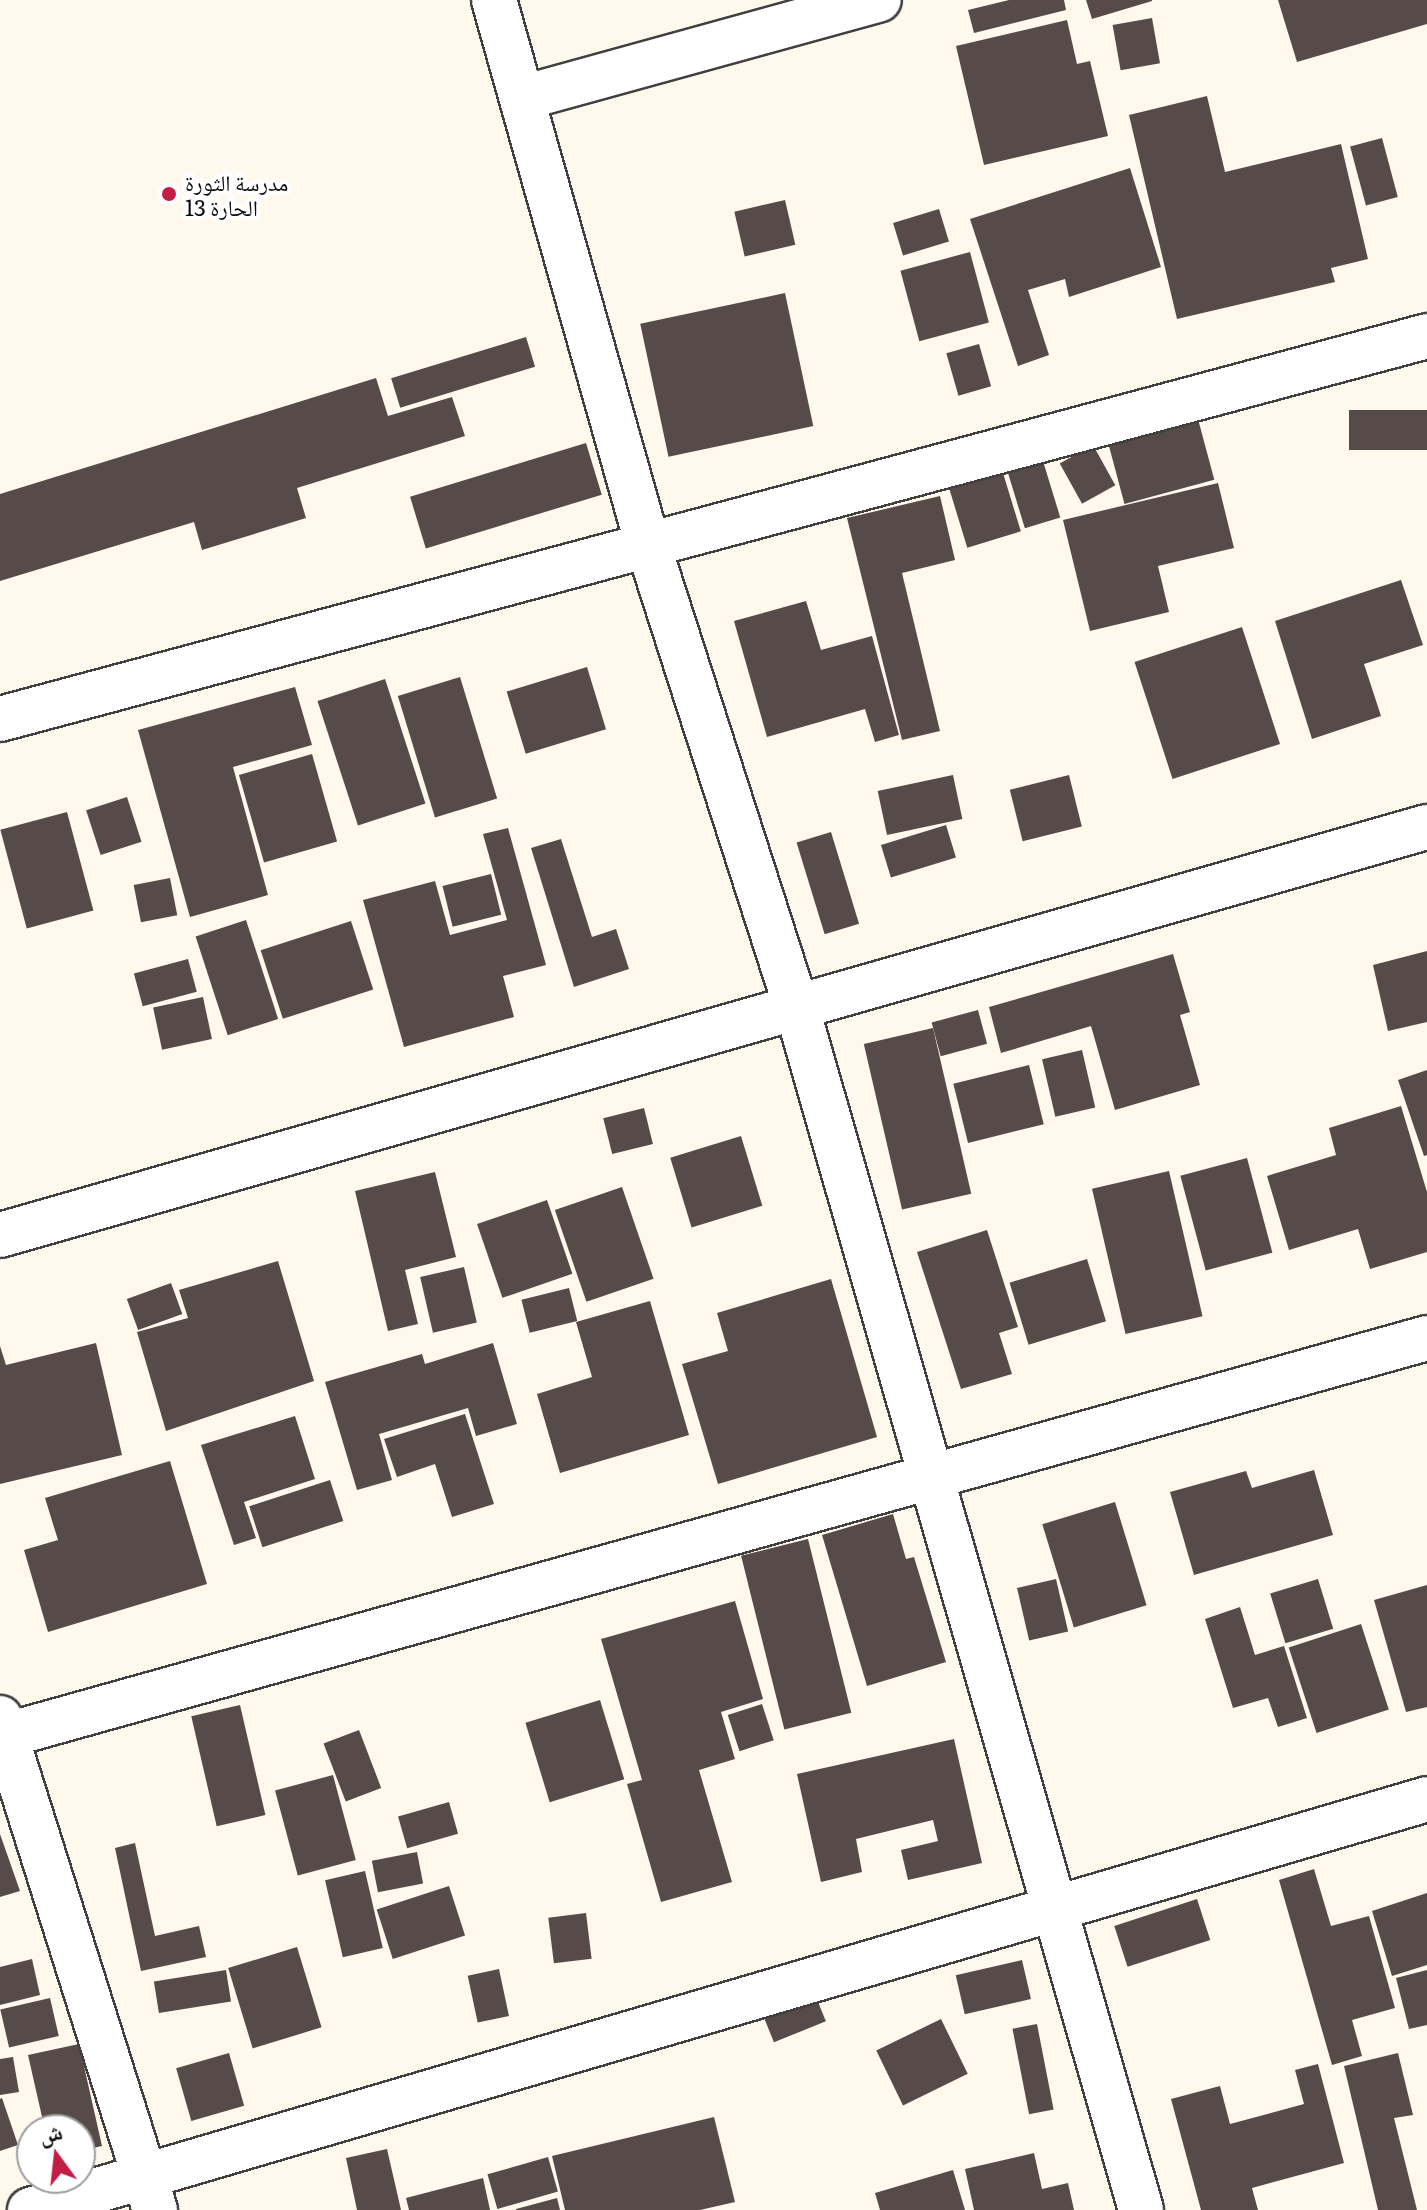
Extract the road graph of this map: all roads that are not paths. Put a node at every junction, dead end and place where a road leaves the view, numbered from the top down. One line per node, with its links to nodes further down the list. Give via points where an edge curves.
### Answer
1 (494, 0): 3 (street)
2 (879, 0): 3 (street)
3 (522, 98): 5 (street)
4 (1427, 336): 5 (street)
5 (647, 542): 6 (street); 8 (street)
6 (0, 719)
7 (1427, 827): 8 (street)
8 (796, 1005): 9 (street); 11 (street)
9 (0, 1235)
10 (1427, 1338): 11 (street)
11 (930, 1480): 12 (street); 14 (street)
12 (2, 1730): 15 (street)
13 (1427, 1799): 14 (street)
14 (1051, 1908): 15 (street); 17 (street)
15 (150, 2194): 16 (street)
16 (30, 2210)
17 (1141, 2210)

